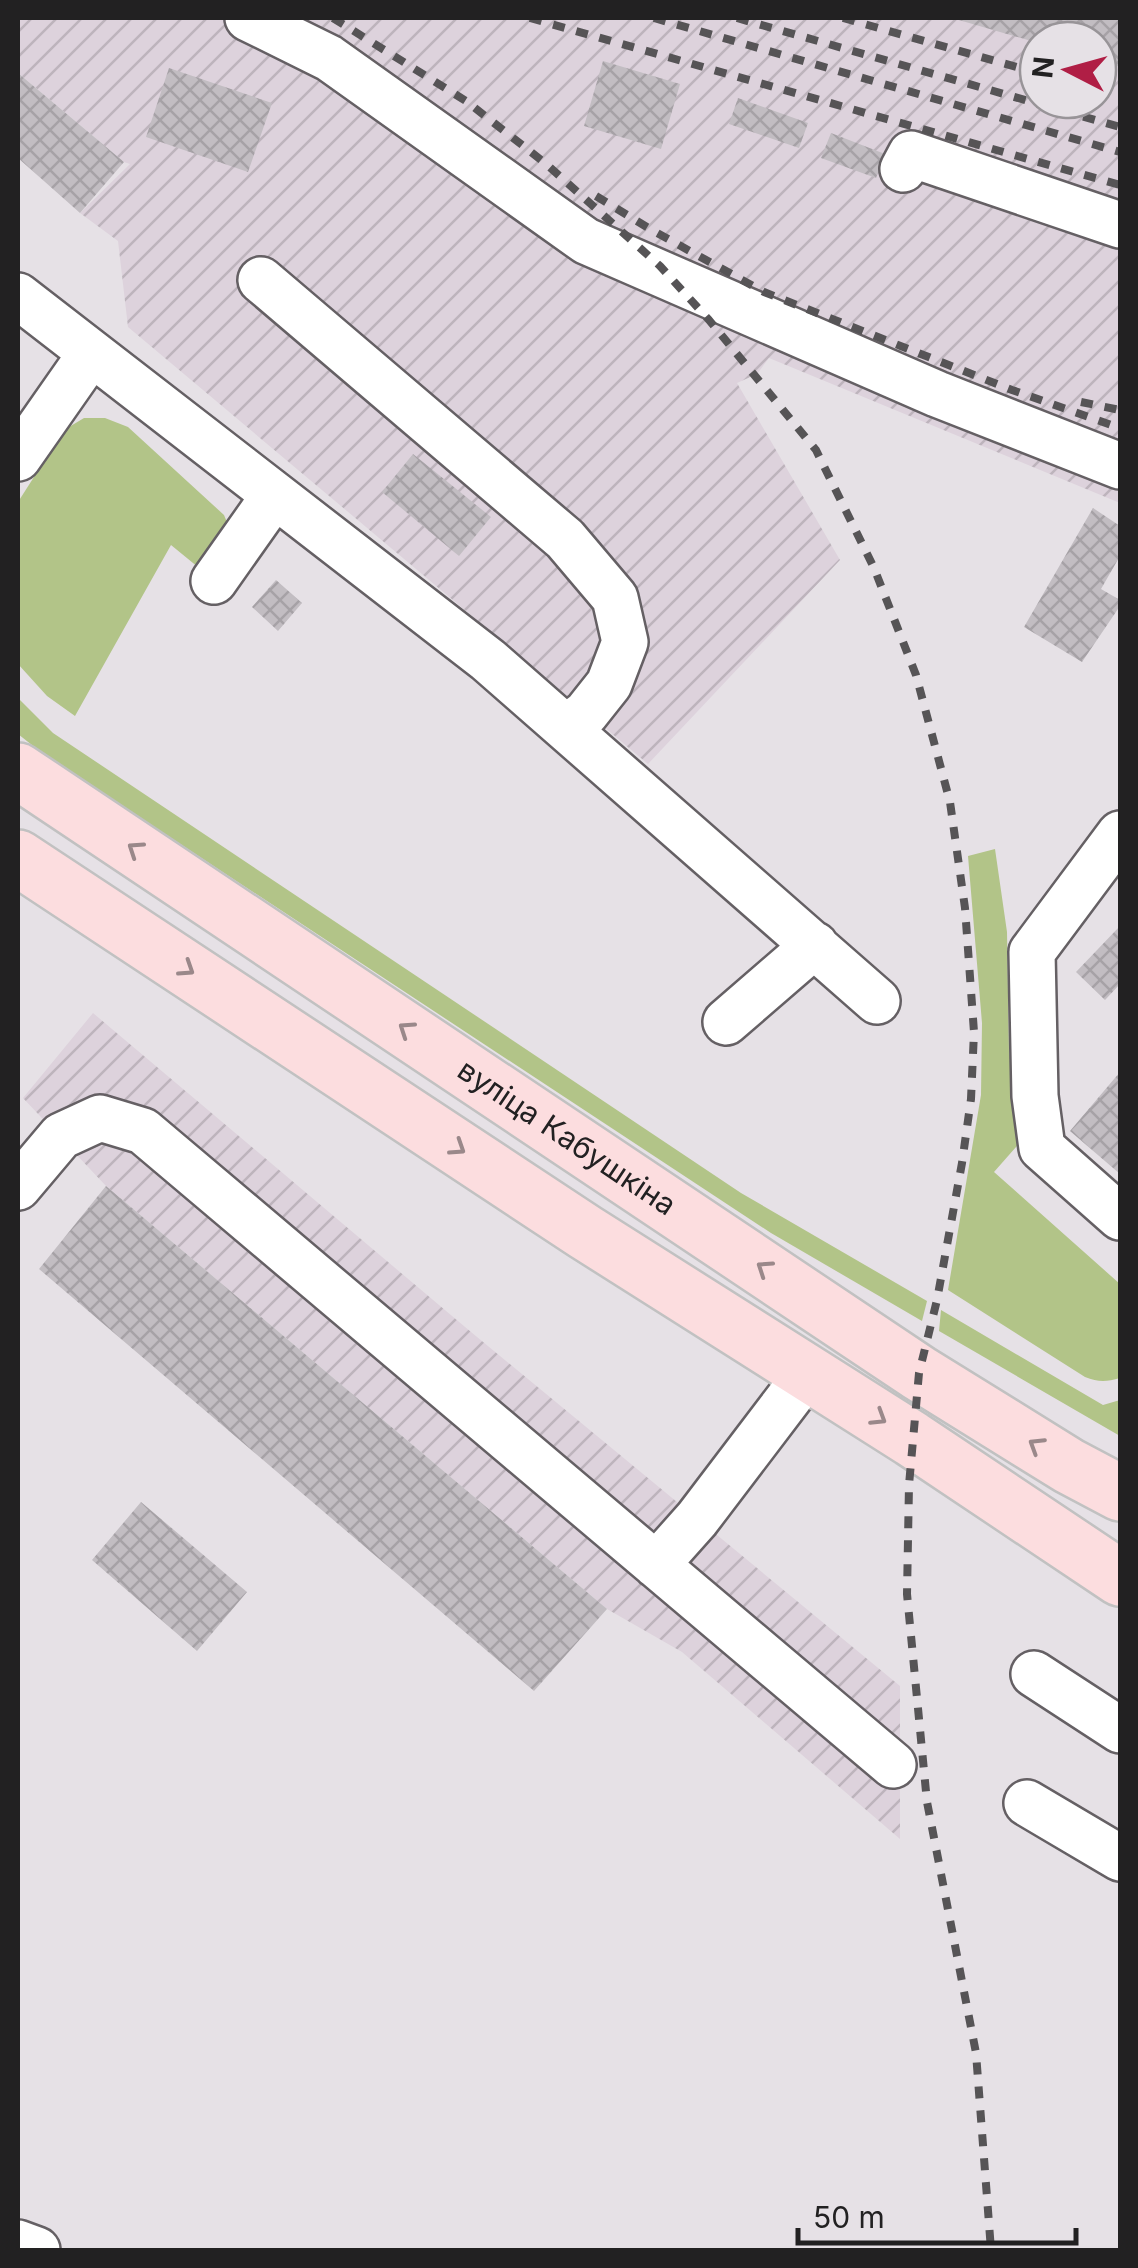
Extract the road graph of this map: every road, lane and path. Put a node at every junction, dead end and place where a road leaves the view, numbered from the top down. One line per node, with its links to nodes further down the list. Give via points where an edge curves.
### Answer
1 (248, 18): 8 (lane, via 329,58 586,241)
2 (903, 170): 3 (lane, via 911,154)
3 (1120, 225)
4 (261, 280): 11 (lane, via 566,538 615,598 625,642 620,656 609,684)
5 (18, 296): 6 (lane)
6 (90, 355): 7 (lane); 9 (lane)
7 (18, 458)
8 (1120, 466)
9 (274, 496): 10 (lane); 11 (lane)
10 (214, 581)
11 (566, 728): 15 (lane)
12 (18, 771): 21 (main road, вуліца Кабушкіна, one-way to 12, via 919,1372)
13 (1120, 834): 19 (lane, via 1032,952 1042,1148)
14 (18, 858): 20 (main road, one-way to 20)
15 (815, 944): 16 (lane); 17 (lane)
16 (878, 1001)
17 (726, 1022)
18 (18, 1188): 22 (lane, via 61,1136 100,1118 142,1131)
19 (1120, 1217)
20 (808, 1373): 22 (lane); 23 (main road, one-way to 23)
21 (1120, 1493)
22 (656, 1565): 26 (lane)
23 (1120, 1578)
24 (1034, 1674): 25 (lane)
25 (1120, 1730)
26 (893, 1765)
27 (1027, 1802): 28 (lane)
28 (1120, 1858)
29 (18, 2242): 30 (lane)
30 (37, 2250)

